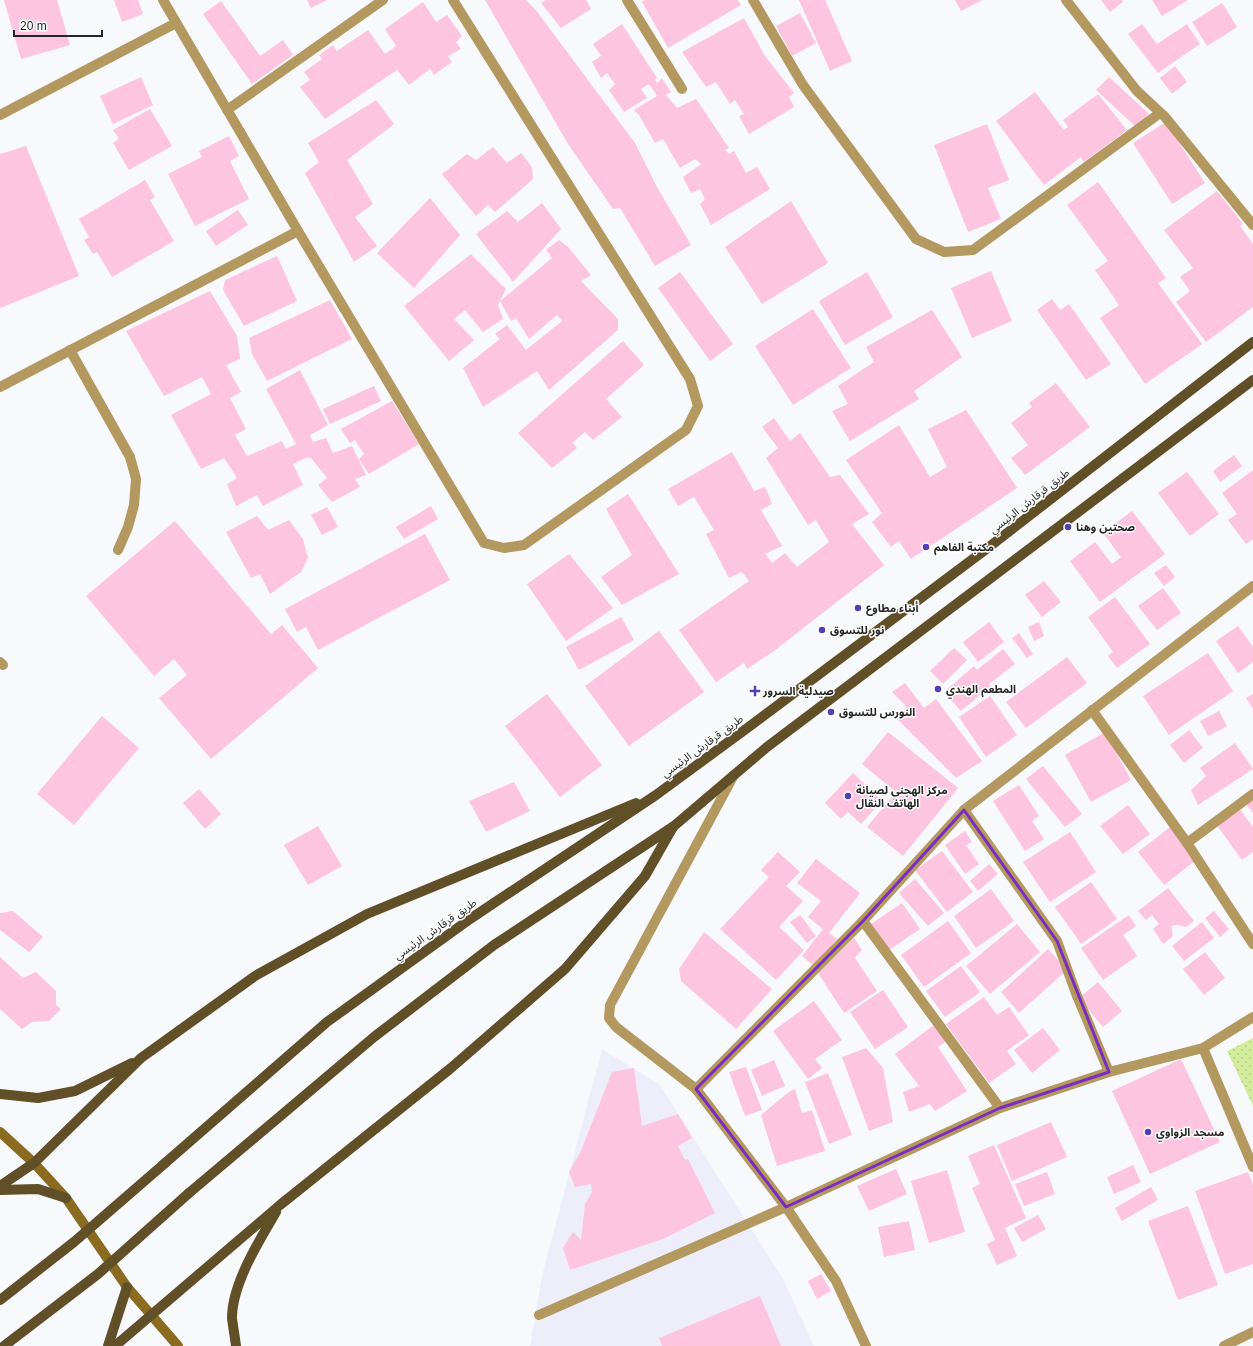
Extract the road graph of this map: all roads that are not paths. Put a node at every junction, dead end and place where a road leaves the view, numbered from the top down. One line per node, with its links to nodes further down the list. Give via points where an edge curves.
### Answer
1 (163, 0): 7 (street)
2 (383, 0): 9 (street)
3 (453, 0): 13 (street, via 690,379 698,406 686,430 524,545 504,548 484,543)
4 (627, 0): 8 (street)
5 (753, 0): 10 (street, via 803,85 916,239 944,252 972,250)
6 (1066, 0): 10 (street, via 1137,91)
7 (176, 23): 9 (street); 11 (street)
8 (682, 89)
9 (226, 110): 13 (street)
10 (1160, 112): 12 (street)
11 (0, 115)
12 (1253, 225)
13 (298, 231): 15 (street)
14 (1253, 342): 23 (main road, طريق قرقارش الرئيسي, via 989,547)
15 (70, 350): 17 (street); 18 (street, via 130,457 136,479 134,505)
16 (1253, 380): 21 (main road, via 780,737)
17 (0, 387)
18 (118, 550)
19 (1253, 586): 20 (street)
20 (1092, 710): 24 (street); 26 (street)
21 (734, 775): 25 (main road); 33 (street, via 610,1004 609,1018 616,1027)
22 (1253, 794): 26 (street)
23 (656, 795): 31 (main road, via 367,914 255,976); 45 (main road, طريق قرقارش الرئيسي, bridge, via 470,918 327,1022 74,1242)
24 (964, 810): 27 (street); 32 (street, via 1057,941)
25 (674, 826): 42 (main road, via 645,876 565,969 451,1068); 49 (main road, bridge, via 494,945 374,1037 98,1274)
26 (1187, 843): 28 (street)
27 (863, 921): 33 (street); 35 (street)
28 (1253, 944)
29 (1253, 1017): 30 (street)
30 (1203, 1048): 32 (street); 38 (street)
31 (141, 1058): 34 (main road, via 76,1091 38,1098); 37 (main road)
32 (1108, 1072): 35 (street)
33 (696, 1089): 43 (street)
34 (0, 1094)
35 (1000, 1108): 43 (street)
36 (0, 1132): 37 (main road)
37 (34, 1163): 39 (main road); 41 (main road)
38 (1253, 1167)
39 (0, 1186)
40 (0, 1190): 41 (main road, via 38,1189)
41 (66, 1198): 44 (main road)
42 (280, 1205): 47 (main road); 53 (main road, via 250,1256 237,1291 232,1317)
43 (786, 1207): 46 (street); 54 (street, via 836,1281)
44 (127, 1287): 47 (main road); 50 (main road)
45 (0, 1300)
46 (538, 1315)
47 (152, 1316): 51 (main road); 52 (main road)
48 (1253, 1332): 55 (street)
49 (4, 1346)
50 (108, 1346)
51 (115, 1346)
52 (178, 1346)
53 (236, 1346)
54 (866, 1346)
55 (1224, 1346)

